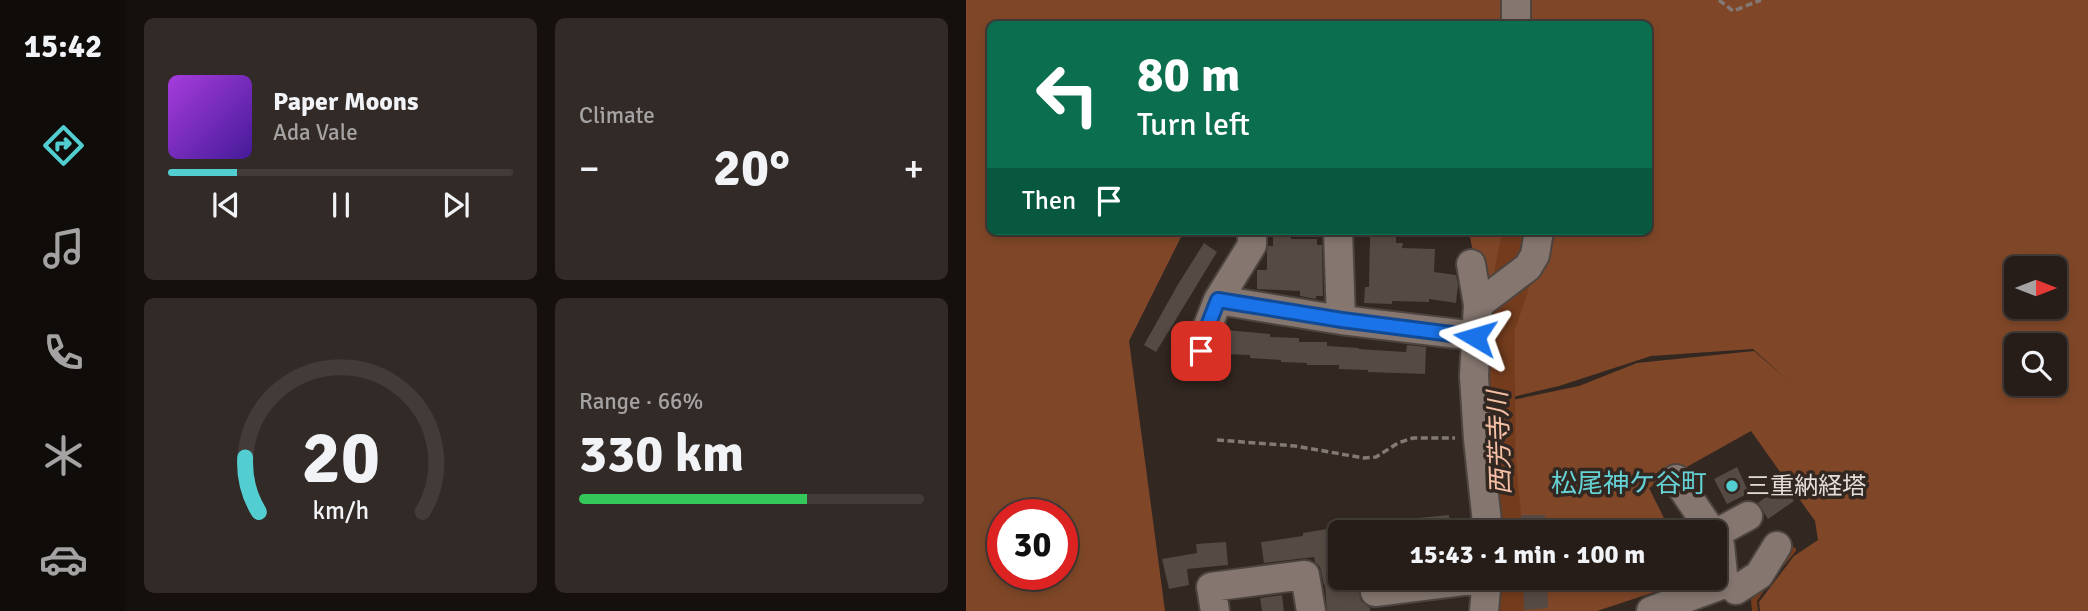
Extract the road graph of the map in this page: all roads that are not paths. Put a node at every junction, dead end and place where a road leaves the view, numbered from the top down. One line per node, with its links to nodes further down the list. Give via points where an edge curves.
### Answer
1 (1516, 0): 2 (street)
2 (1516, 21)
3 (1252, 235): 7 (street, via 1252,245)
4 (1338, 235): 9 (street)
5 (1538, 235): 8 (street, via 1528,267)
6 (1471, 264): 8 (street)
7 (1218, 300): 9 (street); 11 (street)
8 (1478, 305): 10 (street)
9 (1342, 320): 10 (street)
10 (1475, 337): 14 (street, via 1478,439)
11 (1201, 351)
12 (1676, 479): 15 (street)
13 (1748, 516): 16 (street)
14 (1487, 520)
15 (1704, 520)
16 (1727, 527)
17 (1777, 546): 22 (street, via 1759,575)
18 (1727, 572): 22 (street)
19 (1391, 590): 21 (street)
20 (1486, 590): 25 (street)
21 (1375, 592)
22 (1733, 595): 26 (street)
23 (1215, 611): 24 (street, via 1211,586 1305,575)
24 (1311, 611)
25 (1484, 611)
26 (1651, 611)

